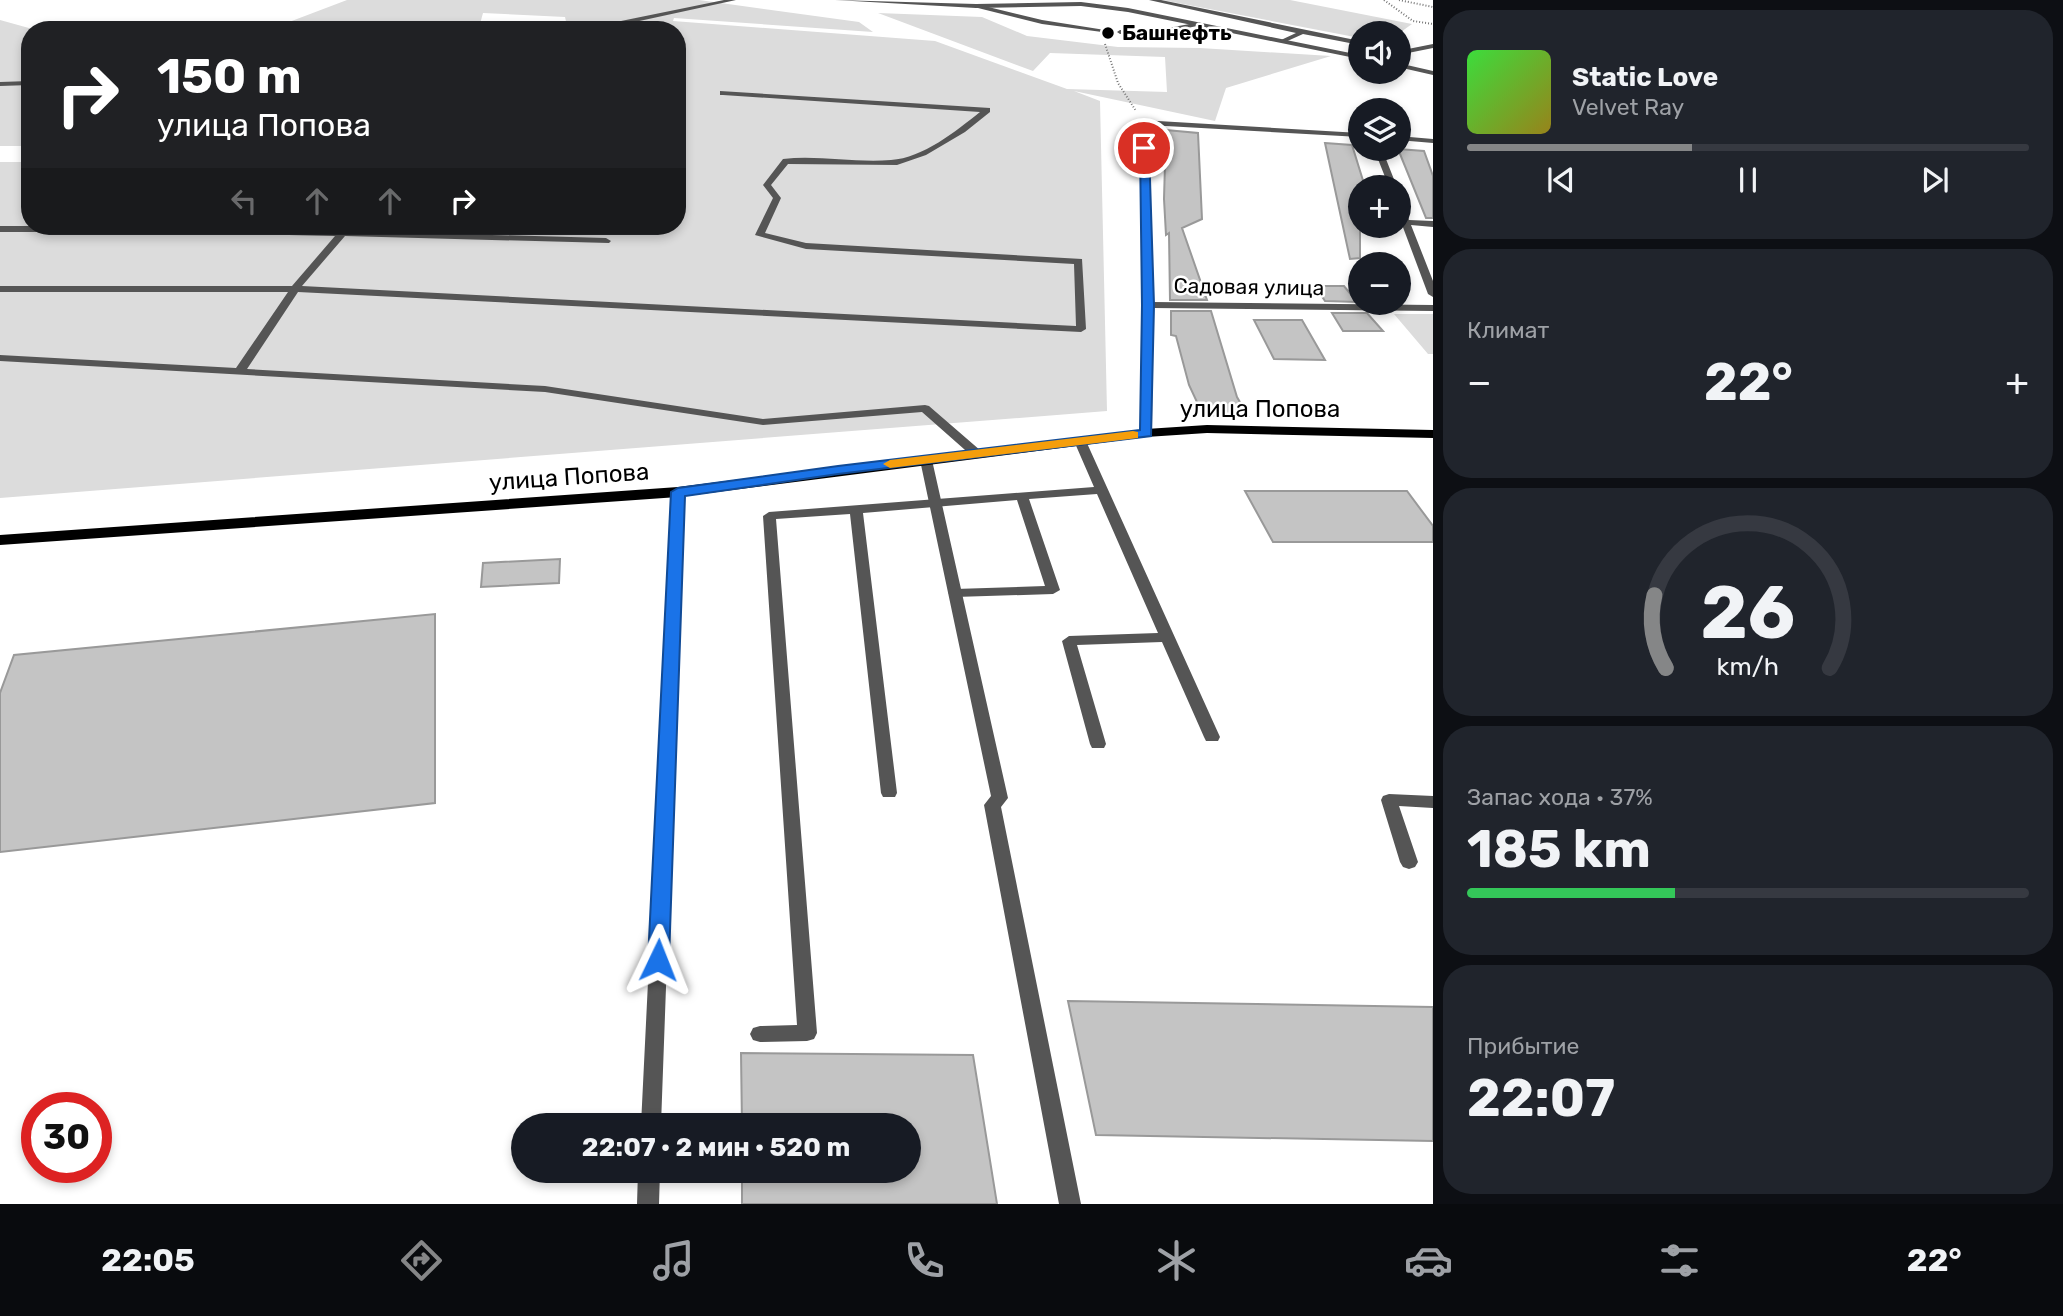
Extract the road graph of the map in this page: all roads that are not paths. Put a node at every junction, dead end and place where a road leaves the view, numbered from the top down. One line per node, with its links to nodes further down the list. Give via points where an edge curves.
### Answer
1 (733, 0): 5 (street)
2 (838, 0): 4 (street)
3 (1152, 0): 9 (street)
4 (975, 6): 6 (street, via 1081,4); 7 (street)
5 (631, 21)
6 (1200, 24): 8 (street); 10 (street)
7 (1102, 30)
8 (1120, 32)
9 (1302, 32): 10 (street); 11 (street)
10 (1283, 41): 16 (street)
11 (1348, 41)
12 (1433, 46): 13 (street)
13 (1411, 50)
14 (1411, 52): 15 (street)
15 (1433, 53)
16 (1348, 55)
17 (1411, 68): 18 (street)
18 (1433, 73)
19 (21, 83): 20 (street)
20 (0, 84)
21 (723, 93): 34 (street, via 987,110 933,147 894,163 786,161 766,185 777,198 760,235 806,246 1079,261 1081,329)
22 (1348, 134): 36 (street, via 1144,122)
23 (1411, 139): 24 (street)
24 (1433, 141)
25 (1411, 222): 26 (street)
26 (1433, 224)
27 (0, 229): 28 (street)
28 (21, 229)
29 (340, 235): 34 (street)
30 (408, 235): 32 (street)
31 (1411, 235): 35 (street)
32 (606, 241)
33 (0, 289): 34 (street)
34 (295, 289): 39 (street)
35 (1433, 294)
36 (1148, 305): 37 (street, Садовая улица); 40 (street)
37 (1433, 308)
38 (0, 358): 39 (street)
39 (239, 372): 43 (street, via 545,389 763,422 925,408)
40 (1146, 433): 41 (main road, улица Попова, via 1207,429); 42 (main road, улица Попова)
41 (1433, 434)
42 (1080, 441): 43 (main road, улица Попова); 45 (street)
43 (977, 454): 44 (main road, улица Попова)
44 (926, 460): 46 (main road, улица Попова); 48 (street)
45 (1102, 490): 47 (street); 52 (street)
46 (678, 492): 50 (main road, улица Попова); 59 (street)
47 (1023, 496): 48 (street); 51 (street, via 1053,590)
48 (935, 503): 49 (street); 51 (street)
49 (856, 509): 55 (street); 58 (street, via 769,516 807,1033)
50 (0, 540)
51 (955, 593): 62 (street, via 1000,798 992,805)
52 (1168, 637): 53 (street); 54 (street, via 1069,641)
53 (1212, 737)
54 (1098, 744)
55 (889, 793)
56 (1433, 802): 57 (street, via 1389,800)
57 (1409, 862)
58 (760, 1034)
59 (652, 1113)
60 (649, 1183): 61 (street)
61 (648, 1204)
62 (1070, 1204)

